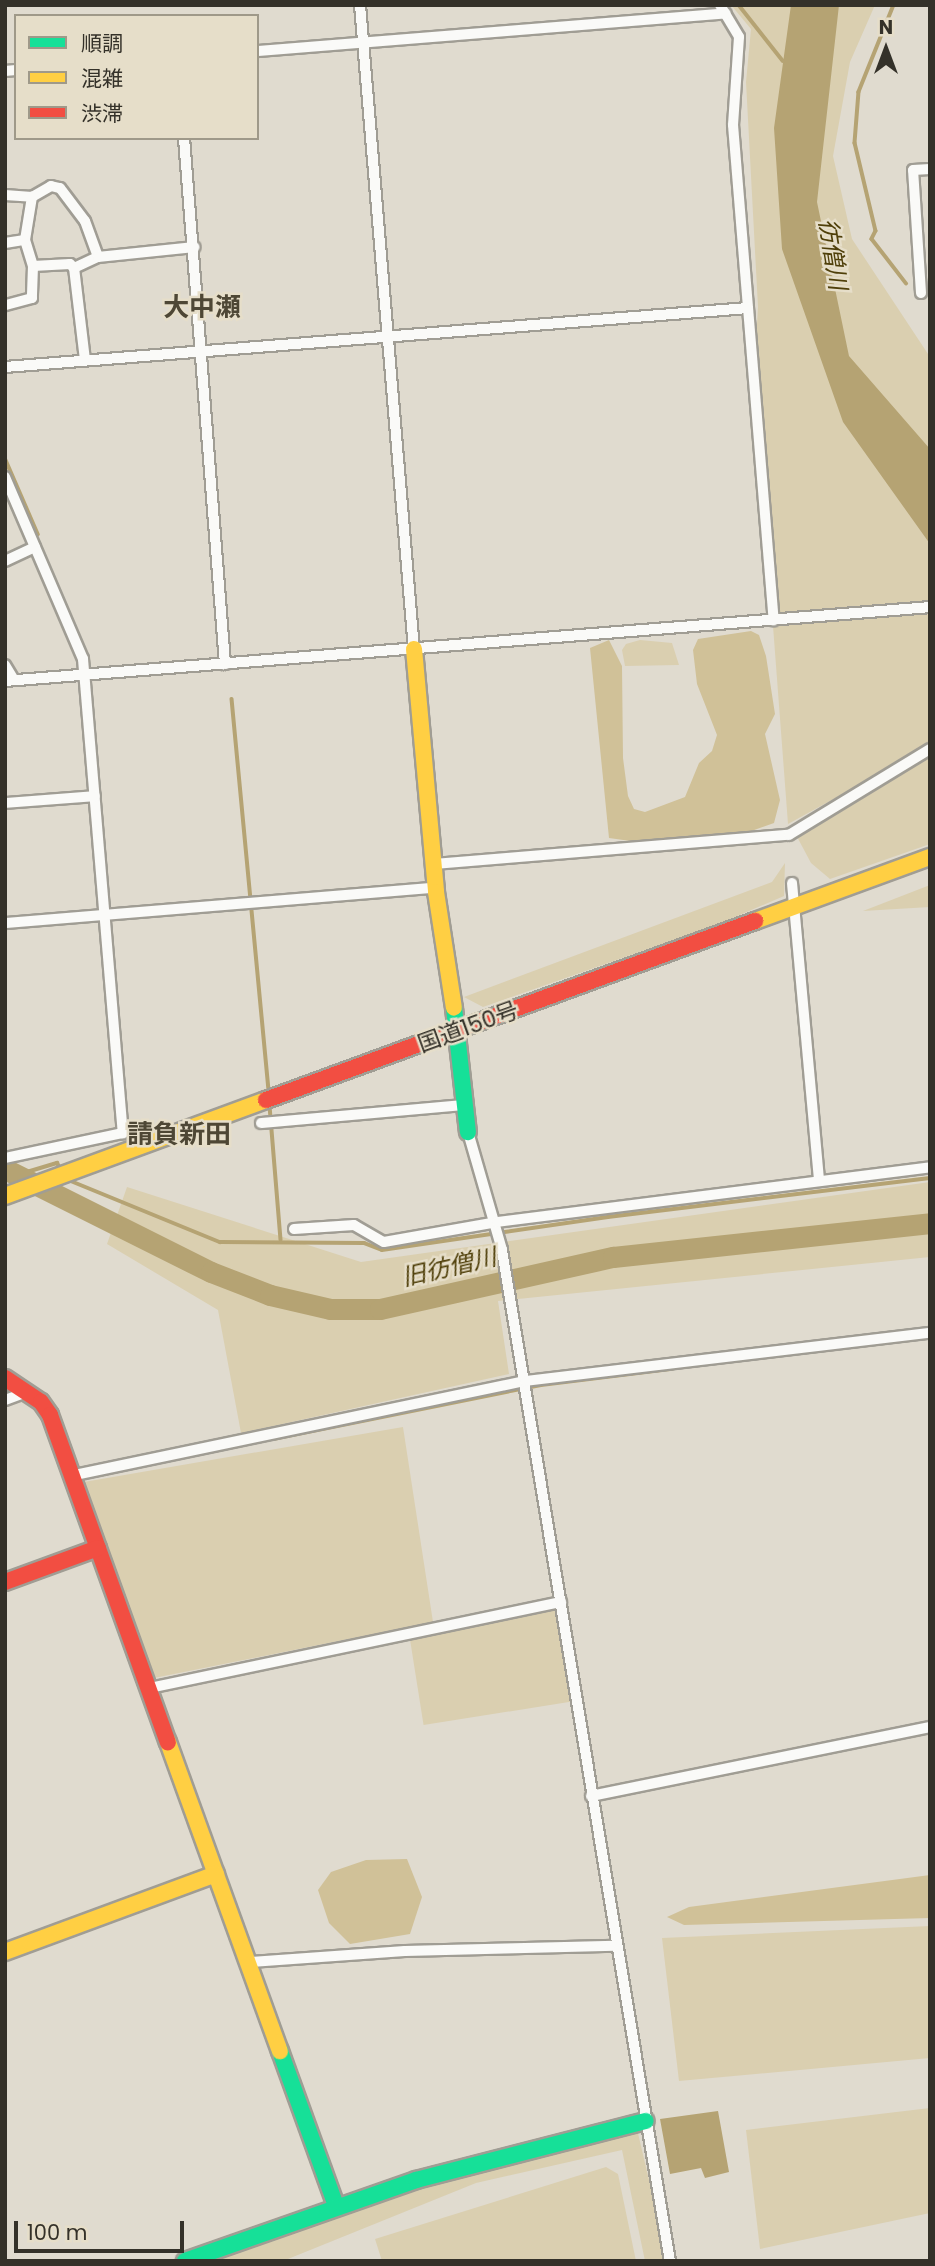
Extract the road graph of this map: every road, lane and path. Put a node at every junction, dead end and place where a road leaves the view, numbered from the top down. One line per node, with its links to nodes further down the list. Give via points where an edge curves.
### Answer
1 (360, 5): 3 (street)
2 (722, 9): 3 (street); 20 (street, via 739,37 733,125)
3 (363, 43): 4 (street); 21 (street)
4 (259, 51)
5 (5, 63): 6 (street)
6 (6, 71)
7 (184, 140): 13 (street)
8 (930, 169): 17 (street, via 914,170)
9 (5, 195): 10 (street)
10 (32, 197): 11 (street); 14 (street, via 51,186 70,195)
11 (25, 240): 12 (street); 15 (street)
12 (5, 243)
13 (194, 247): 14 (street); 22 (street)
14 (98, 257): 16 (street)
15 (33, 266): 16 (street, via 71,264); 19 (street, via 32,298)
16 (74, 268): 23 (street)
17 (925, 274): 18 (street)
18 (920, 293)
19 (5, 305)
20 (748, 308): 21 (street); 29 (street)
21 (387, 336): 22 (street); 30 (street)
22 (203, 351): 23 (street); 32 (street)
23 (85, 360): 24 (street)
24 (5, 367)
25 (5, 477): 26 (street)
26 (35, 547): 27 (street); 33 (street, via 83,659)
27 (5, 561)
28 (930, 607): 29 (street)
29 (774, 620): 30 (street)
30 (414, 649): 32 (street); 39 (main road)
31 (5, 664): 34 (street)
32 (225, 664): 33 (street)
33 (85, 674): 34 (street); 36 (street)
34 (10, 680)
35 (930, 749): 39 (street, via 789,835)
36 (94, 796): 37 (street); 43 (street)
37 (5, 803)
38 (930, 857): 42 (main road, 国道150号)
39 (433, 864): 41 (main road)
40 (792, 883): 42 (street)
41 (435, 888): 43 (street); 45 (main road)
42 (794, 907): 45 (main road, 国道150号); 51 (street)
43 (104, 914): 44 (street); 49 (street, via 123,1133)
44 (5, 923)
45 (455, 1032): 46 (main road, via 461,1049); 52 (main road, 国道150号)
46 (464, 1105): 47 (street); 48 (main road)
47 (261, 1123)
48 (468, 1132): 53 (street)
49 (8, 1157)
50 (930, 1167): 51 (street)
51 (819, 1181): 53 (street)
52 (10, 1195)
53 (497, 1222): 54 (street, via 384,1242 354,1226); 57 (street)
54 (294, 1229)
55 (930, 1333): 57 (street)
56 (5, 1378): 58 (main road)
57 (525, 1381): 60 (street); 63 (street)
58 (27, 1392): 59 (street); 60 (main road, via 50,1416)
59 (5, 1400)
60 (70, 1476): 61 (main road)
61 (98, 1548): 62 (main road); 64 (main road)
62 (5, 1582)
63 (561, 1602): 64 (street); 66 (street)
64 (149, 1688): 67 (main road)
65 (930, 1727): 66 (street)
66 (591, 1796): 68 (street)
67 (216, 1874): 69 (main road); 70 (main road)
68 (615, 1946): 70 (street, via 405,1951); 71 (street)
69 (5, 1952)
70 (251, 1962): 72 (main road)
71 (646, 2121): 72 (main road, via 416,2180); 74 (street)
72 (336, 2206): 73 (main road)
73 (184, 2261)
74 (670, 2261)

